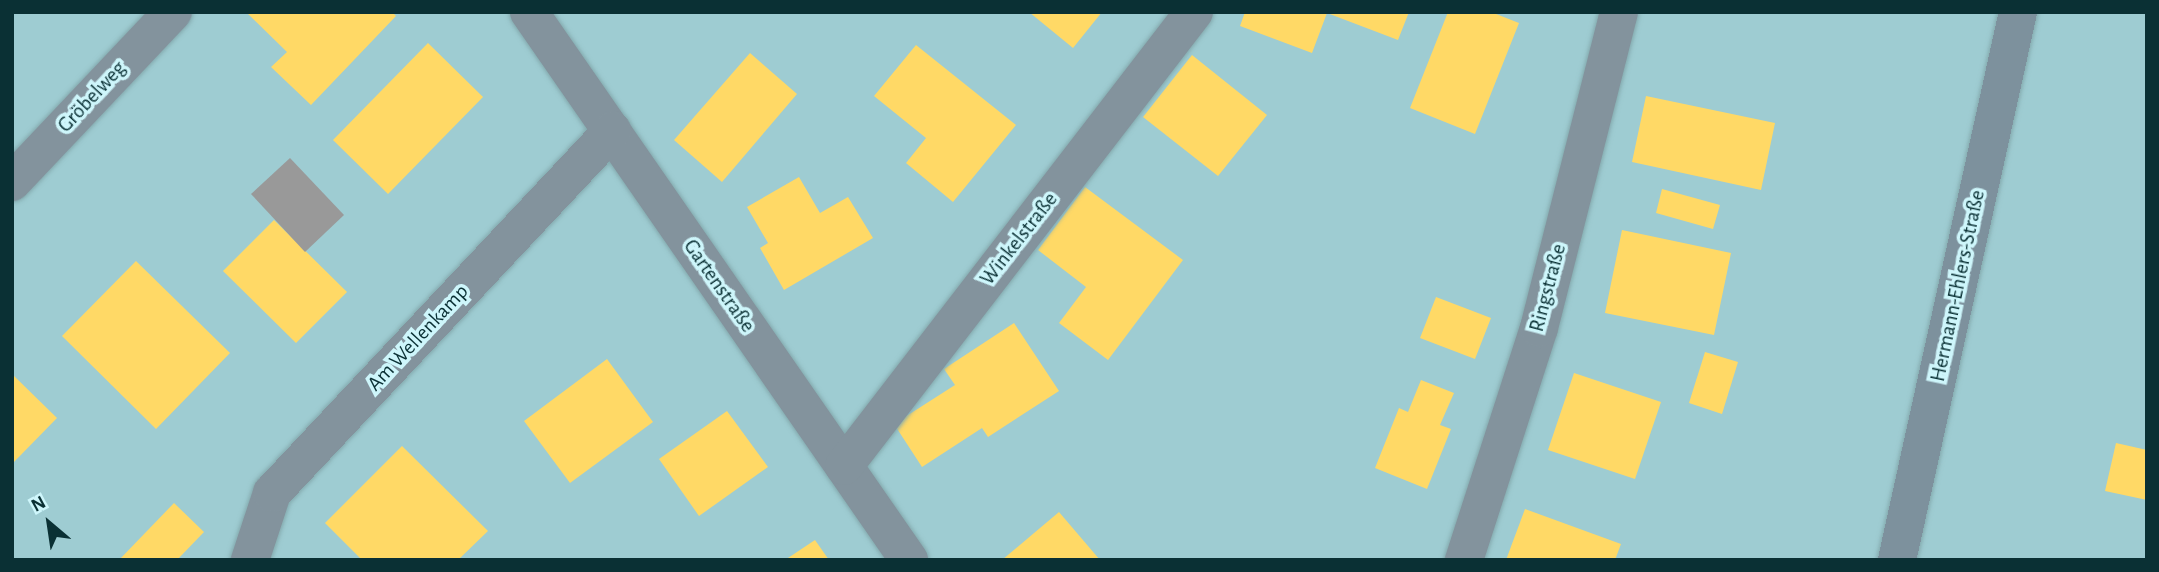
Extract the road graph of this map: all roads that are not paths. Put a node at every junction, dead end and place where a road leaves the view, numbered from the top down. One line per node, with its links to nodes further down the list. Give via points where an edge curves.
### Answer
1 (173, 12): 7 (street, Gröbelweg)
2 (529, 12): 6 (street, Gartenstraße)
3 (1194, 12): 8 (street, Winkelstraße)
4 (1619, 12): 11 (street, Ringstraße, via 1539,328)
5 (2018, 12): 12 (street, Hermann-Ehlers-Straße)
6 (612, 131): 8 (street, Gartenstraße); 9 (street, Am Wellenkamp, via 272,493)
7 (12, 182)
8 (844, 466): 10 (street, Gartenstraße)
9 (250, 560)
10 (909, 560)
11 (1464, 560)
12 (1897, 560)

